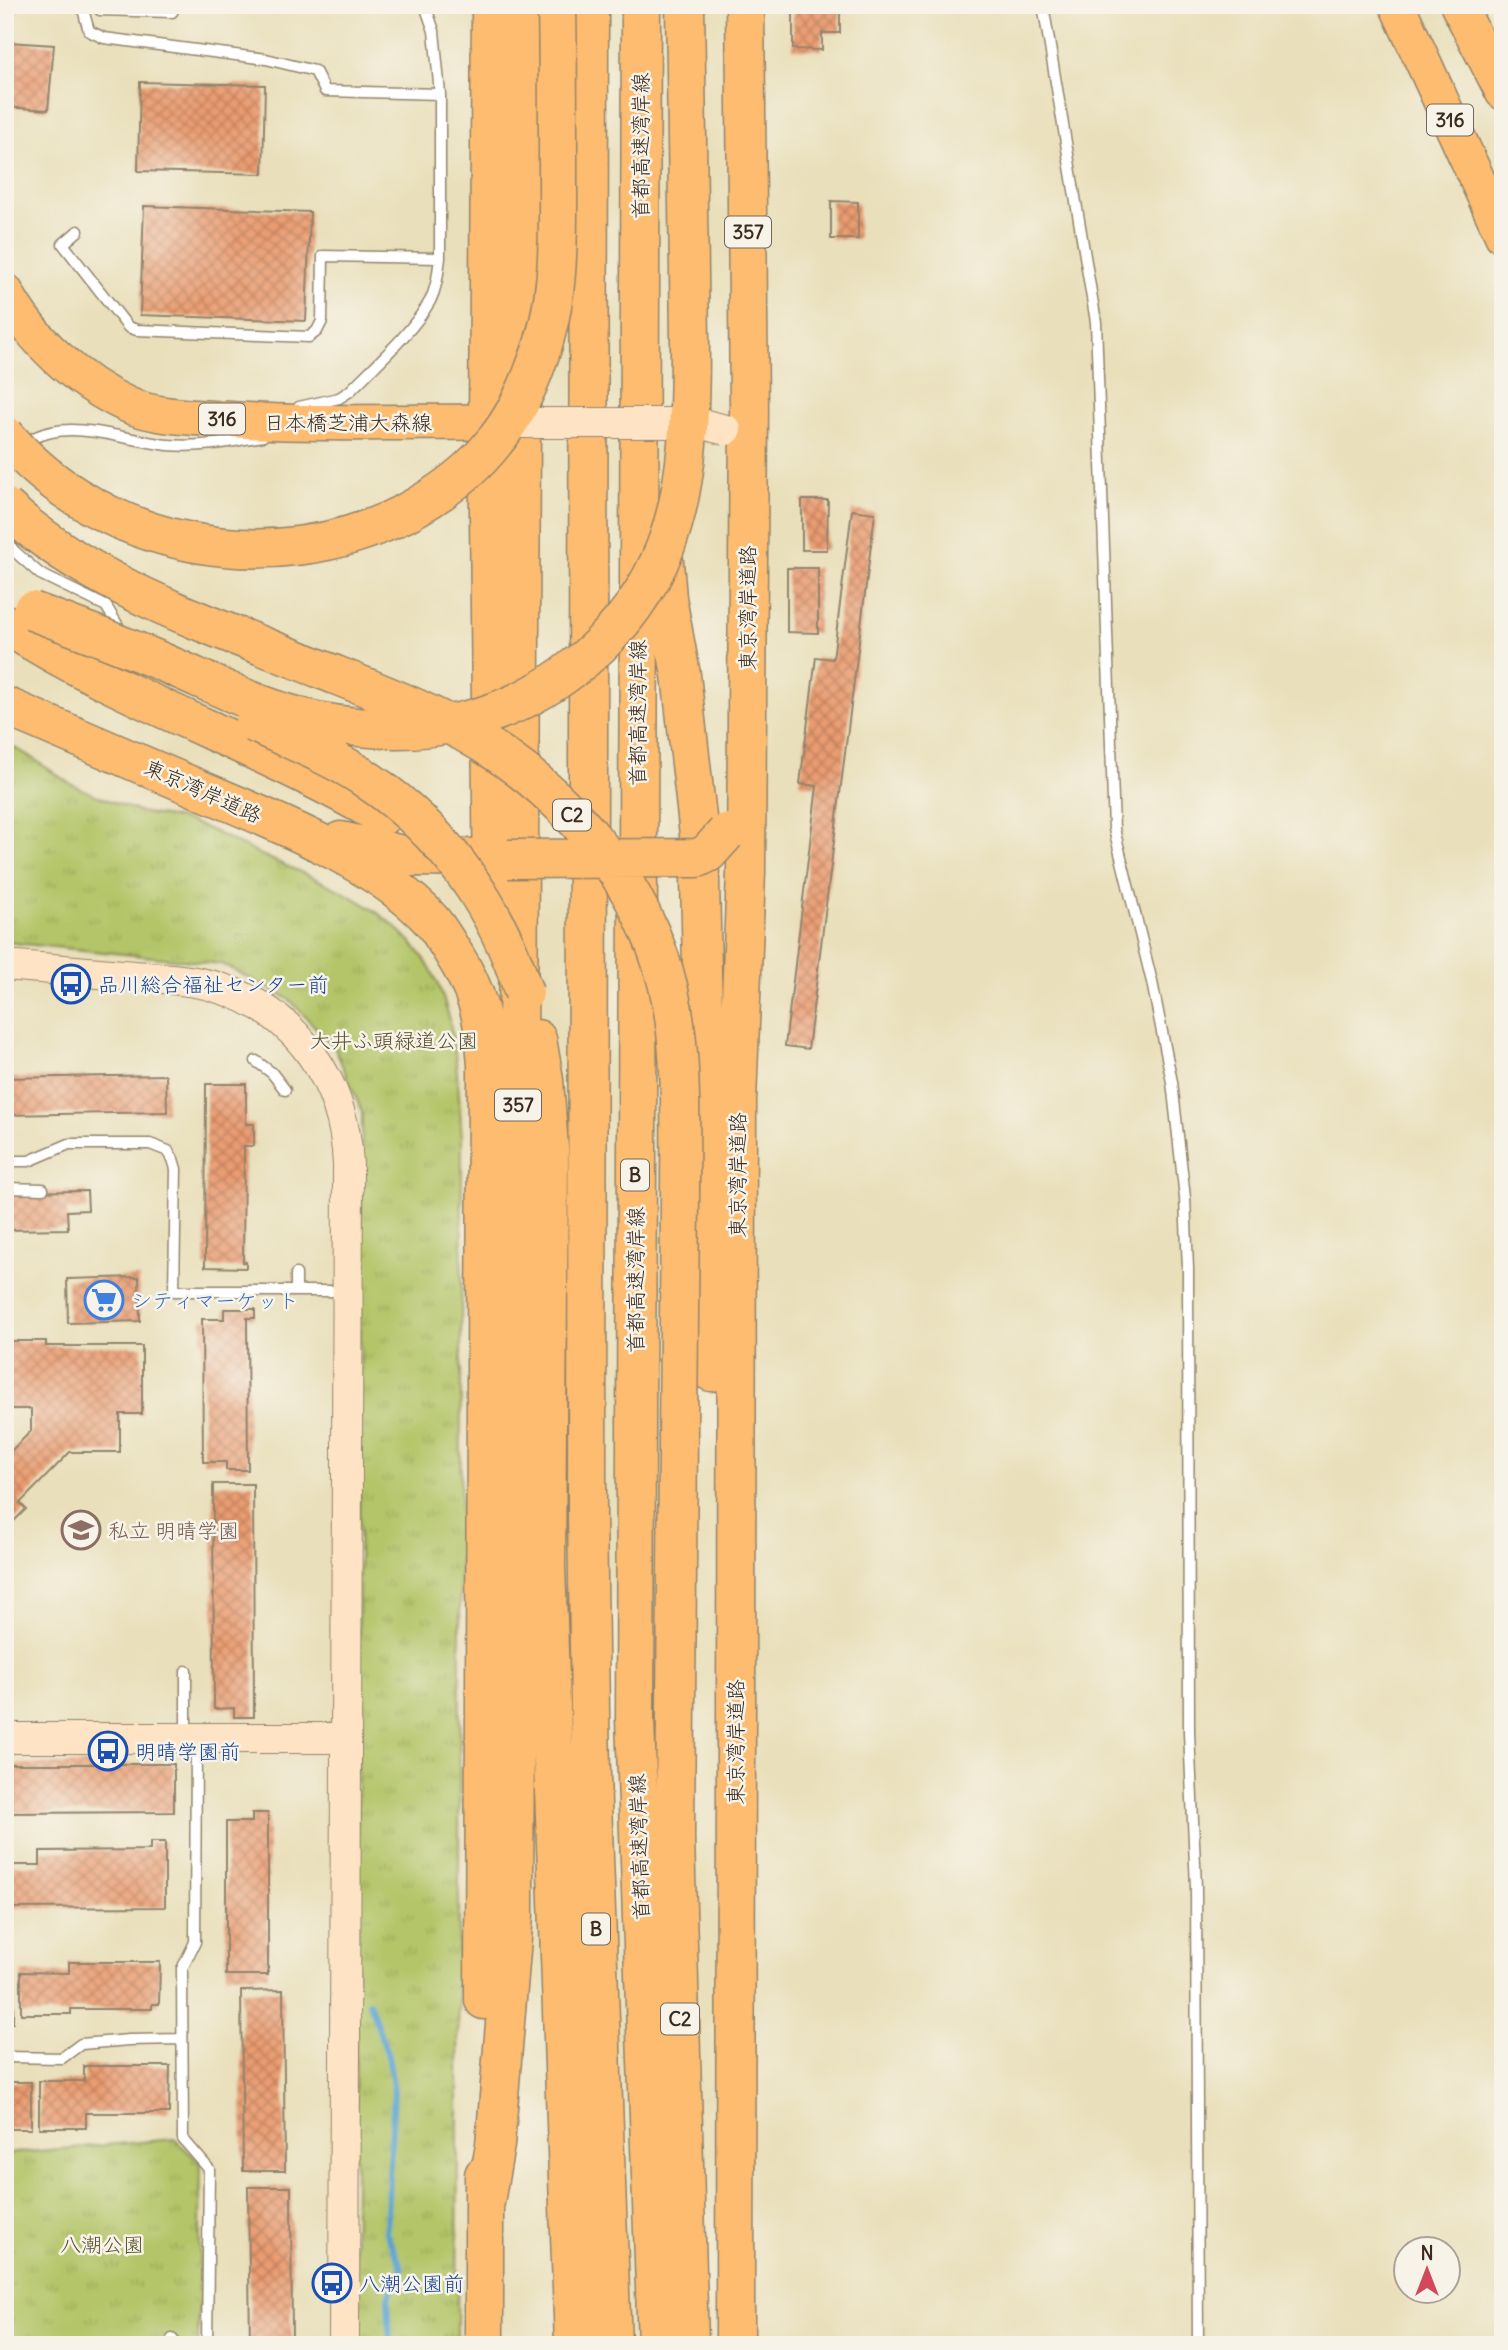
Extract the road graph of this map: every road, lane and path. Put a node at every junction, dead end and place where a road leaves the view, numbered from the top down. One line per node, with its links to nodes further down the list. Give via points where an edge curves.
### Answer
1 (86, 5): 16 (lane, via 89,31 104,38 302,68 314,71 325,91)
2 (98, 5): 3 (lane, via 100,10 173,12)
3 (176, 5)
4 (425, 5): 16 (lane, via 434,31)
5 (491, 5): 24 (highway, 357)
6 (523, 5): 54 (highway, 東京湾岸道路 / 357, via 514,1914 495,2145)
7 (557, 5): 25 (highway, bridge, via 558,245 548,329 512,416 489,449 448,487 392,519 327,542 219,547 150,532 89,505 37,467)
8 (589, 5): 59 (highway, B, via 587,1513)
9 (641, 5): 20 (highway, 首都高速湾岸線 / B)
10 (685, 5): 32 (highway, bridge, via 690,339 686,454 665,548 615,629 573,668 525,699 464,721 415,728 287,714)
11 (745, 5): 26 (highway, 東京湾岸道路 / 357, via 749,366)
12 (1044, 5): 64 (lane, via 1096,322 1114,829 1163,1031 1185,1198)
13 (1397, 5): 18 (main road, 316)
14 (1458, 5): 15 (main road)
15 (1503, 92)
16 (440, 94): 19 (lane)
17 (78, 231): 19 (lane, via 63,244 128,327 137,330 309,337 321,321 323,256)
18 (1502, 231)
19 (440, 258): 22 (lane, via 430,300 415,323 350,391 329,401)
20 (639, 286): 46 (highway, via 667,598 681,675 699,835 711,1372); 60 (highway, 首都高速湾岸線 / B, via 635,1719)
21 (5, 291): 22 (main road, 日本橋芝浦大森線 / 316, via 30,328 74,371 130,406 179,416)
22 (271, 413): 23 (main road, 日本橋芝浦大森線 / 316)
23 (332, 422): 24 (main road, 日本橋芝浦大森線 / 316); 27 (lane, via 203,446 62,429 28,442)
24 (501, 423): 26 (street, bridge, via 698,424); 35 (highway, 357)
25 (5, 435)
26 (737, 444): 30 (highway, 東京湾岸道路 / 357)
27 (5, 466)
28 (5, 507): 48 (highway, C2, bridge, via 57,550 132,592 406,704 472,737 514,764 563,805 611,860 631,892 659,956 676,1030 680,1108)
29 (5, 536): 32 (lane, via 13,550 40,574 106,606)
30 (748, 545): 35 (highway, bridge, via 732,642 731,819 726,832 698,858); 46 (highway, 東京湾岸道路 / 357, via 746,872 737,1101)
31 (14, 610): 32 (highway, bridge); 58 (highway, bridge, via 342,764 395,799 440,841 476,889 507,945 524,993 539,1049 549,1149 547,1579)
32 (132, 649)
33 (5, 706): 34 (highway, 東京湾岸道路 / 357)
34 (250, 810): 35 (highway, via 330,839 412,857); 38 (highway, 東京湾岸道路 / 357, via 347,857 404,895 432,921 478,1002)
35 (500, 859): 38 (highway, 357, via 494,1029)
36 (5, 965): 44 (street, via 212,985 256,1003 293,1032 327,1078 346,1136)
37 (256, 1061): 39 (lane)
38 (487, 1066): 54 (highway, 東京湾岸道路 / 357)
39 (285, 1090)
40 (5, 1161): 45 (lane, via 29,1161 72,1143 150,1144 168,1151 176,1169 174,1291)
41 (5, 1188): 42 (lane)
42 (43, 1189)
43 (296, 1274): 45 (lane)
44 (348, 1290): 45 (lane); 51 (street)
45 (296, 1291)
46 (736, 1552): 63 (highway, 東京湾岸道路 / 357)
47 (186, 1671): 50 (lane)
48 (676, 1719): 61 (highway, C2, via 676,1879); 62 (highway, via 695,1864 719,2300)
49 (5, 1738): 50 (street)
50 (191, 1738): 51 (street); 52 (lane, via 195,1942 182,1969)
51 (346, 1738): 56 (street)
52 (182, 2039): 53 (lane, via 82,2044 62,2058); 55 (lane, via 183,2139 209,2169)
53 (5, 2057)
54 (485, 2202): 57 (highway, 東京湾岸道路 / 357)
55 (207, 2345)
56 (344, 2345)
57 (484, 2345)
58 (574, 2345)
59 (612, 2345)
60 (657, 2345)
61 (690, 2345)
62 (726, 2345)
63 (734, 2345)
64 (1198, 2345)

